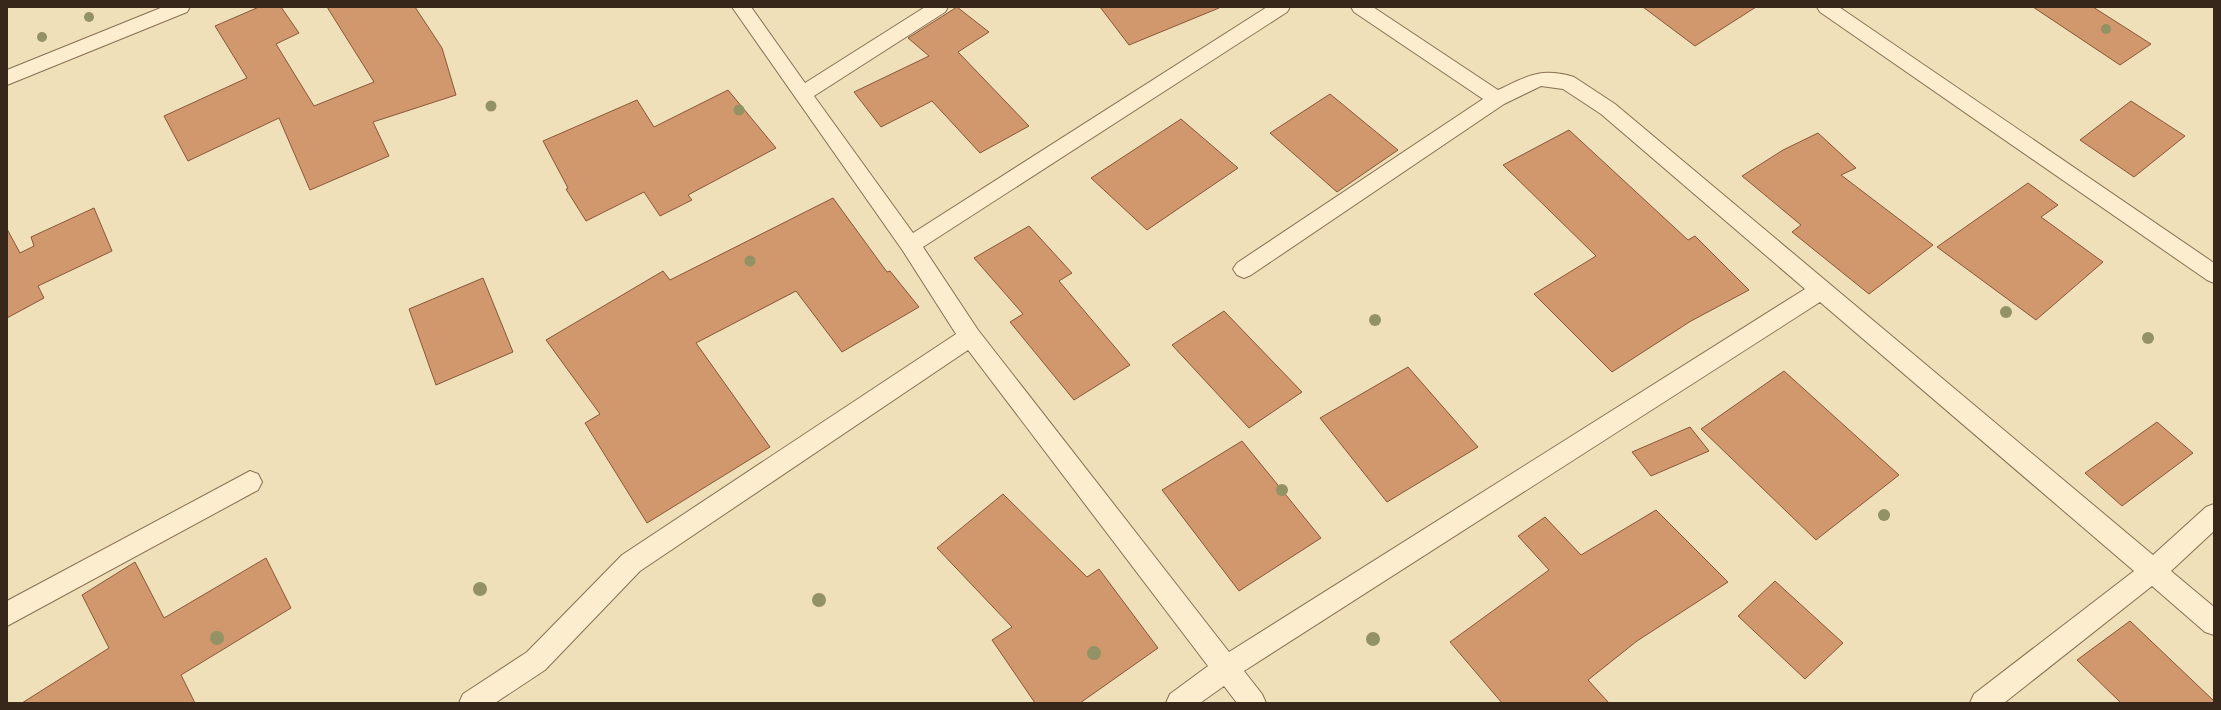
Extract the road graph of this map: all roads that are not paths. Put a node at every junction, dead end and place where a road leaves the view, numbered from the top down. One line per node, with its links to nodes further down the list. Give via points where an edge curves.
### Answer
1 (181, 7): 7 (street)
2 (740, 7): 8 (street)
3 (939, 7): 8 (street)
4 (1281, 7): 10 (street)
5 (1360, 7): 9 (street)
6 (1826, 7): 12 (street)
7 (7, 78)
8 (804, 93): 10 (street)
9 (1497, 99): 11 (street); 13 (street, via 1539,79 1567,82 1608,109)
10 (910, 245): 14 (street)
11 (1244, 269)
12 (2214, 274)
13 (1821, 290): 17 (street); 20 (street)
14 (970, 337): 20 (street); 21 (street, via 631,563 536,661)
15 (250, 482): 18 (street)
16 (2214, 515): 17 (street)
17 (2153, 571): 19 (street); 24 (street)
18 (7, 614)
19 (2214, 623)
20 (1225, 669): 22 (street); 23 (street)
21 (472, 703)
22 (1179, 703)
23 (1253, 703)
24 (1983, 703)

